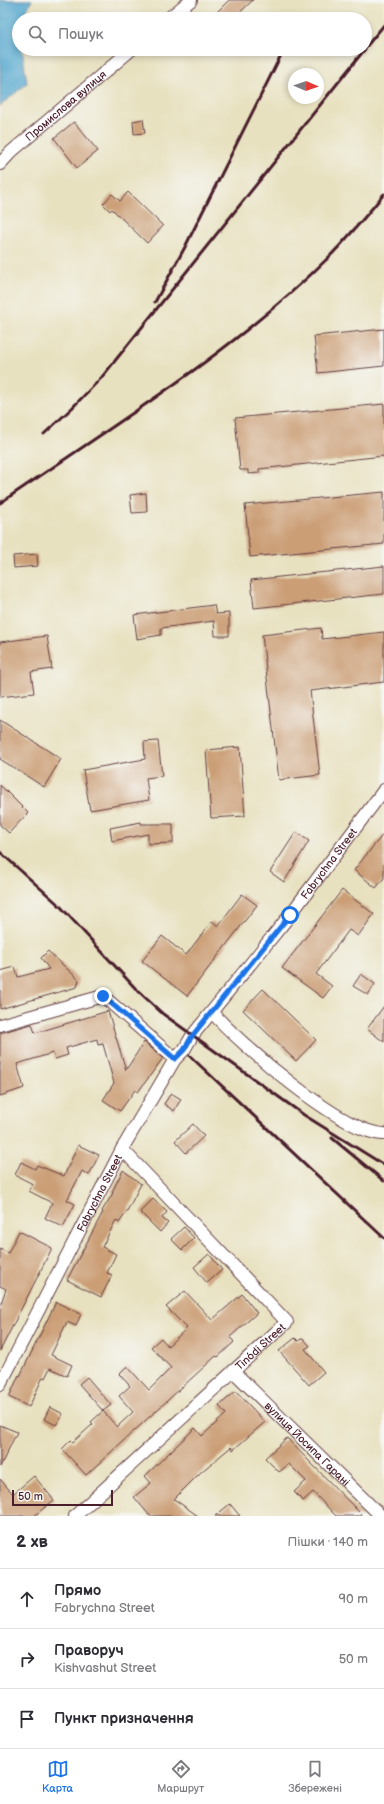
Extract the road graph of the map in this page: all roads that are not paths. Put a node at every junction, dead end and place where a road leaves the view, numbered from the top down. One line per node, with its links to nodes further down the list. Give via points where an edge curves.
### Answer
1 (191, 0): 2 (street)
2 (176, 12)
3 (124, 56): 4 (street, Промислова вулиця)
4 (0, 164)
5 (384, 790): 6 (street, Fabrychna Street, via 290,915)
6 (212, 1012): 8 (street, Fabrychna Street); 9 (street, via 263,1061 343,1120 374,1134)
7 (0, 1025): 8 (street, via 103,996)
8 (175, 1059): 10 (street, Fabrychna Street)
9 (384, 1134)
10 (122, 1149): 11 (street, Tinódi Street, via 287,1322); 12 (street, Fabrychna Street)
11 (234, 1371): 13 (street, Tinódi Street); 14 (street, вулиця Йосипа Гарані)
12 (0, 1385)
13 (78, 1515)
14 (381, 1516)

